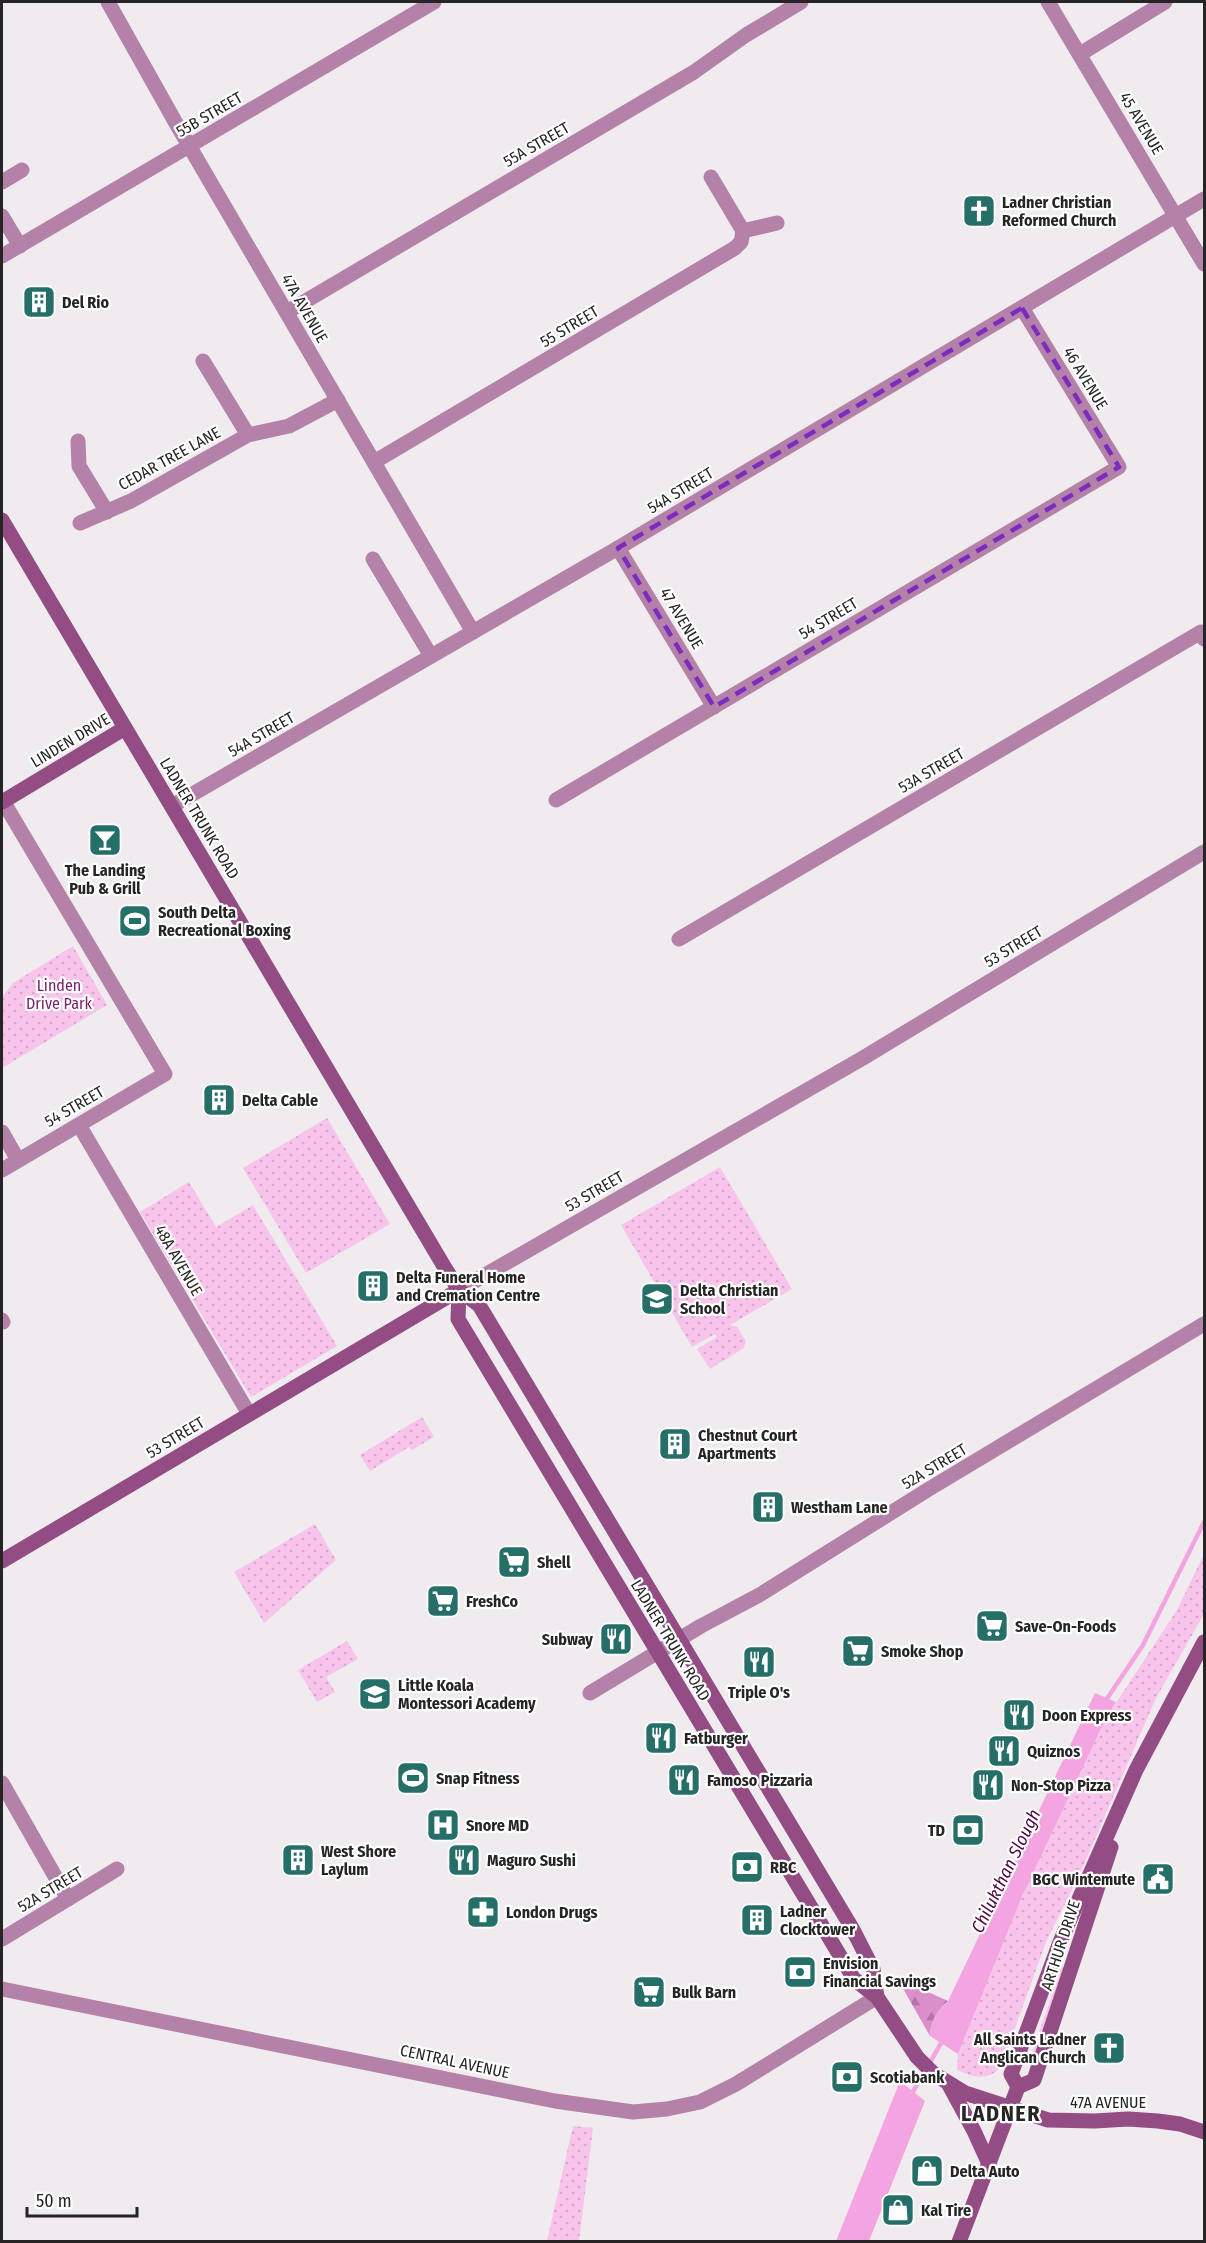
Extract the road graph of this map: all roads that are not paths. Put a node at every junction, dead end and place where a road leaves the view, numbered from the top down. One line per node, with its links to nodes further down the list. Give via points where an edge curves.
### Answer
1 (108, 2): 7 (street, 47A AVENUE)
2 (434, 2): 7 (street, 55B STREET)
3 (801, 2): 20 (street, 55A STREET, via 693,72)
4 (1048, 2): 6 (street, 45 AVENUE)
5 (1165, 2): 6 (street)
6 (1080, 54): 13 (street, 45 AVENUE)
7 (189, 146): 16 (street, 55B STREET); 20 (street, 47A AVENUE)
8 (22, 170): 10 (street)
9 (711, 177): 15 (street)
10 (2, 182)
11 (1204, 200): 13 (street, 54A STREET)
12 (2, 216): 16 (street)
13 (1176, 216): 18 (street, 45 AVENUE); 19 (street, 54A STREET)
14 (777, 223): 15 (street)
15 (743, 231): 25 (street, 55 STREET, via 735,248)
16 (20, 246): 17 (street, 55B STREET)
17 (2, 256)
18 (1204, 264)
19 (1022, 308): 26 (street, 46 AVENUE); 30 (street, 54A STREET)
20 (287, 312): 22 (street, 47A AVENUE)
21 (203, 361): 23 (street, CEDAR TREE LANE)
22 (338, 400): 23 (street, CEDAR TREE LANE, via 289,426); 25 (street, 47A AVENUE)
23 (248, 435): 27 (street, CEDAR TREE LANE)
24 (78, 441): 27 (street, CEDAR TREE LANE, via 79,466)
25 (374, 462): 32 (street, 47A AVENUE)
26 (1119, 467): 35 (street, 54 STREET)
27 (107, 512): 29 (street, CEDAR TREE LANE)
28 (2, 520): 36 (main road, LADNER TRUNK ROAD)
29 (80, 523)
30 (618, 548): 32 (street, 54A STREET); 35 (street, 47 AVENUE)
31 (373, 559): 34 (street)
32 (473, 632): 34 (street, 54A STREET)
33 (1203, 636): 41 (street, 53A STREET)
34 (431, 656): 39 (street, 54A STREET)
35 (714, 707): 37 (street, 54 STREET)
36 (125, 728): 38 (main road, LINDEN DRIVE); 39 (main road, LADNER TRUNK ROAD)
37 (556, 801)
38 (2, 802): 42 (street, 54 STREET, via 165,1074)
39 (172, 806): 46 (main road, LADNER TRUNK ROAD)
40 (1204, 852): 46 (street, 53 STREET, via 863,1058)
41 (679, 939)
42 (79, 1125): 44 (street, 54 STREET); 48 (street, 48A AVENUE)
43 (2, 1132): 44 (street)
44 (18, 1160): 45 (street, 54 STREET)
45 (2, 1170)
46 (459, 1290): 48 (main road, 53 STREET); 50 (main road, LADNER TRUNK ROAD, via 479,1305); 52 (main road, LADNER TRUNK ROAD, via 458,1319)
47 (1204, 1324): 50 (street, 52A STREET, via 761,1594)
48 (249, 1414): 49 (main road, 53 STREET)
49 (2, 1561)
50 (678, 1640): 52 (street, 52A STREET); 60 (main road, LADNER TRUNK ROAD, via 852,1928 873,1969)
51 (1204, 1642): 54 (main road, ARTHUR DRIVE)
52 (658, 1652): 53 (street, 52A STREET); 60 (main road, LADNER TRUNK ROAD, via 854,1979)
53 (590, 1693)
54 (1136, 1770): 62 (main road, ARTHUR DRIVE, via 1060,1942 1011,2074); 62 (main road, ARTHUR DRIVE, via 1034,2080)
55 (2, 1783): 57 (street)
56 (117, 1869): 57 (street, 52A STREET)
57 (68, 1899): 58 (street, 52A STREET)
58 (2, 1939)
59 (2, 1989): 60 (street, CENTRAL AVENUE, via 555,2101 633,2112 700,2102 736,2085)
60 (877, 1997): 61 (main road, LADNER TRUNK ROAD, via 917,2057)
61 (949, 2085): 63 (main road, LADNER TRUNK ROAD); 65 (main road)
62 (1018, 2086): 63 (main road, ARTHUR DRIVE)
63 (1011, 2109): 64 (main road, 47A AVENUE, via 1048,2120 1128,2119); 65 (main road, ARTHUR DRIVE)
64 (1204, 2129)
65 (989, 2164): 66 (main road, ARTHUR DRIVE)
66 (959, 2241)

